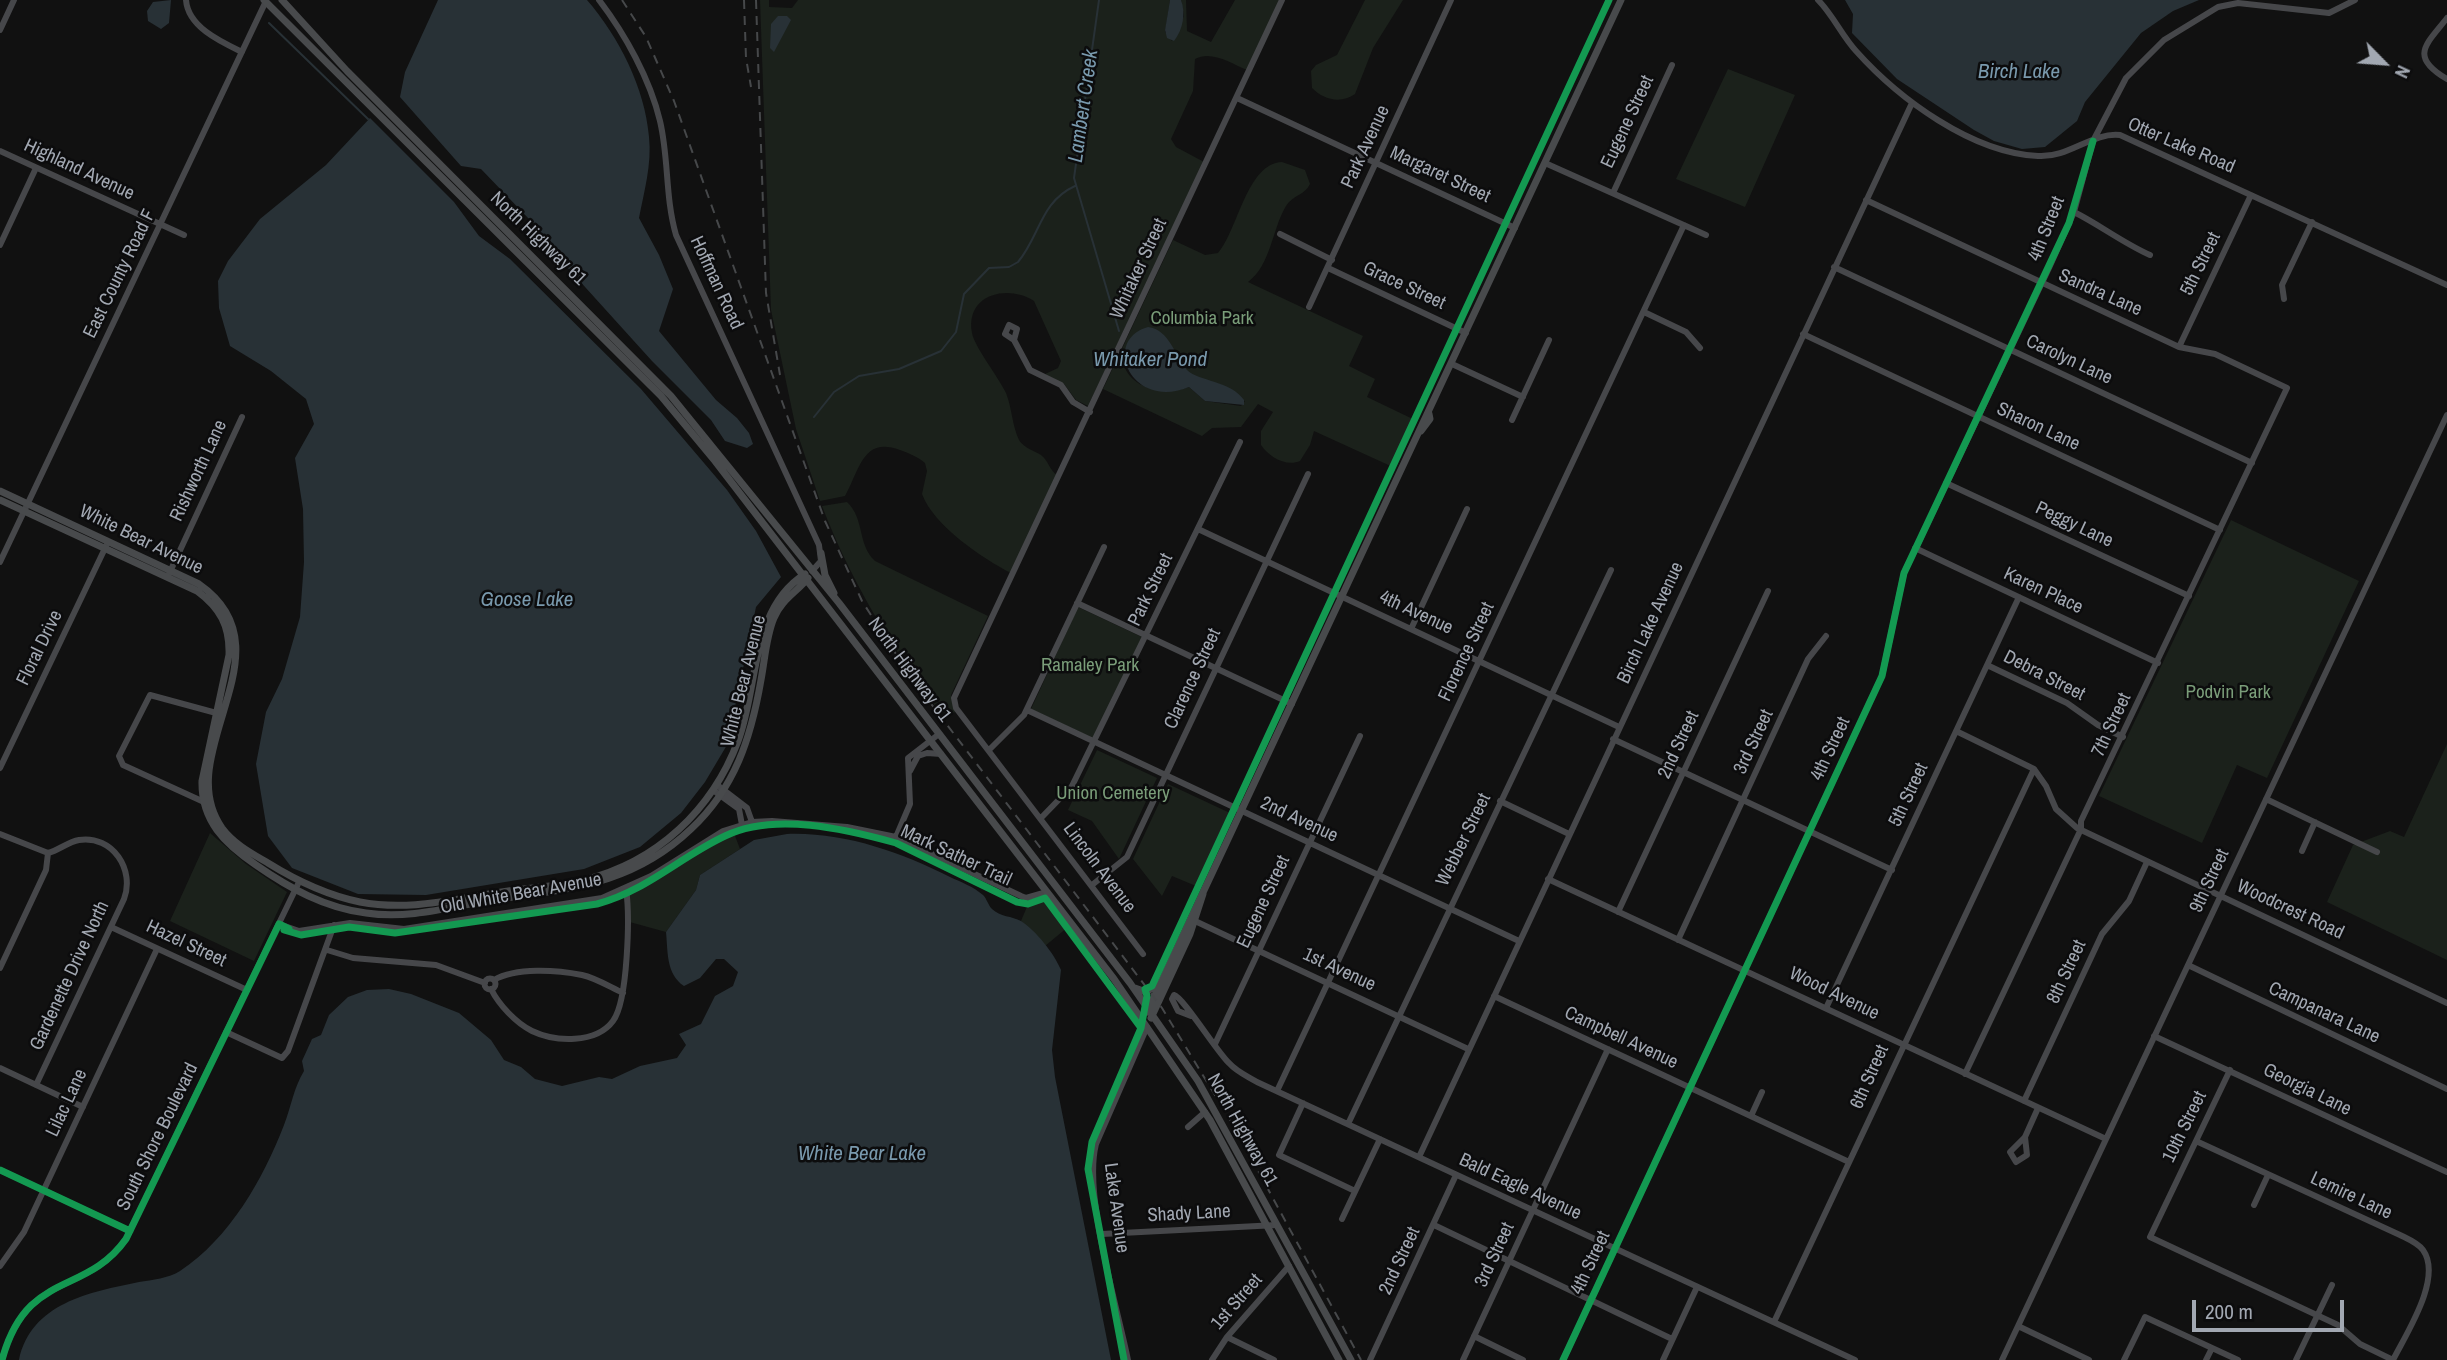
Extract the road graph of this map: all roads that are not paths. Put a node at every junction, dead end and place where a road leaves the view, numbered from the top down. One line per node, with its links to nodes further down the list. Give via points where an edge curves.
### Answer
1 (14, 0): 12 (street)
2 (186, 0): 13 (street, via 196,22 211,36)
3 (282, 0): 77 (main road, North Highway 61, via 347,71 653,376)
4 (598, 0): 73 (street, Hoffman Road, via 633,55 656,108 676,235)
5 (1282, 0): 16 (street, Whitaker Street)
6 (1451, 0): 20 (street, Park Avenue)
7 (1620, 0): 21 (main road)
8 (1818, 0): 17 (street, Otter Lake Road, via 1854,50)
9 (2355, 0): 18 (street, 4th Street, via 2329,13 2238,3 2209,11 2147,54 2114,97)
10 (266, 1): 13 (street, East County Road F); 79 (main road, North Highway 61, via 643,377 708,452)
11 (2447, 18): 15 (street, via 2427,40 2424,54 2431,69)
12 (0, 30)
13 (242, 52): 28 (street, East County Road F)
14 (1672, 65): 23 (street, Eugene Street)
15 (2447, 79)
16 (1237, 98): 20 (street, Margaret Street); 54 (street, Whitaker Street)
17 (1912, 103): 18 (street, Otter Lake Road, via 1980,140 2023,154 2065,153); 25 (street, Birch Lake Avenue)
18 (2093, 141): 24 (street, Otter Lake Road, via 2112,134 2127,137); 26 (street, 4th Street)
19 (0, 151): 22 (street, Highland Avenue)
20 (1377, 163): 30 (street, Margaret Street); 36 (street, Park Avenue)
21 (1545, 163): 23 (street); 30 (main road)
22 (36, 168): 28 (street, Highland Avenue); 34 (street)
23 (1612, 193): 29 (street)
24 (2252, 195): 27 (street, Otter Lake Road); 48 (street, 5th Street)
25 (1866, 200): 37 (street, Birch Lake Avenue); 39 (street, Sandra Lane)
26 (2074, 212): 35 (street); 39 (street, 4th Street)
27 (2312, 222): 40 (street, Otter Lake Road); 41 (street, via 2282,285)
28 (161, 225): 32 (street, Highland Avenue); 65 (street, East County Road F)
29 (1684, 225): 33 (street); 43 (street, Florence Street)
30 (1515, 228): 44 (main road)
31 (1280, 234): 36 (street)
32 (184, 235)
33 (1706, 235)
34 (0, 245)
35 (2150, 255)
36 (1332, 260): 38 (street, Park Avenue)
37 (1834, 267): 45 (street, Birch Lake Avenue); 50 (street, Carolyn Lane)
38 (1328, 268): 42 (street, Park Avenue); 44 (street, Grace Street)
39 (2041, 284): 48 (street, Sandra Lane); 50 (street, 4th Street)
40 (2447, 285)
41 (2284, 299)
42 (1309, 307)
43 (1644, 312): 49 (street, via 1686,332); 89 (street, Florence Street)
44 (1466, 333): 51 (main road)
45 (1803, 334): 56 (street, Sharon Lane); 98 (street, Birch Lake Avenue)
46 (1014, 340): 54 (street, via 1029,369 1060,385 1073,402)
47 (1549, 340): 53 (street)
48 (2179, 347): 52 (street, Sandra Lane, via 2214,354)
49 (1700, 348)
50 (2009, 349): 56 (street, 4th Street); 60 (street, Carolyn Lane)
51 (1452, 364): 53 (street); 81 (main road, via 1426,428 1421,430)
52 (2287, 388): 60 (street, 7th Street)
53 (1523, 397): 58 (street)
54 (1090, 412): 94 (street, Whitaker Street)
55 (2447, 415): 115 (street, 9th Street)
56 (1977, 416): 62 (street, 4th Street); 69 (street, Sharon Lane)
57 (242, 417): 78 (street, Rishworth Lane)
58 (1512, 420)
59 (1240, 442): 68 (street, Park Street)
60 (2252, 463): 69 (street, 7th Street)
61 (1308, 474): 74 (street, Clarence Street)
62 (1946, 482): 72 (street, 4th Street); 82 (street, Peggy Lane)
63 (0, 491): 65 (main road, White Bear Avenue)
64 (0, 500): 67 (main road, White Bear Avenue)
65 (28, 503): 67 (street, East County Road F); 70 (main road, White Bear Avenue)
66 (1467, 509): 86 (street)
67 (24, 512): 70 (main road, White Bear Avenue); 75 (street, East County Road F)
68 (1198, 529): 74 (street, 4th Avenue); 87 (street, Park Street)
69 (2220, 530): 82 (street, 7th Street)
70 (107, 545): 78 (main road, White Bear Avenue); 108 (street, Floral Drive)
71 (1104, 547): 85 (street)
72 (1915, 548): 83 (street, Karen Place); 125 (street, 4th Street, via 1904,573 1882,676)
73 (821, 553): 77 (street, via 819,565); 84 (main road)
74 (1267, 560): 81 (street, 4th Avenue); 92 (street, Clarence Street)
75 (0, 562)
76 (1611, 570): 93 (street, Webber Street)
77 (812, 571): 79 (main road, White Bear Avenue); 84 (main road, North Highway 61)
78 (169, 574): 97 (main road, White Bear Avenue, via 211,601 226,624 229,655)
79 (805, 578): 104 (main road, North Highway 61); 113 (main road, White Bear Avenue, via 781,595 769,613 743,726); 114 (main road, White Bear Avenue, via 774,617 748,741)
80 (1768, 591): 110 (street, 2nd Street)
81 (1343, 596): 86 (street, 4th Avenue); 95 (main road)
82 (2189, 596): 90 (street, 7th Street)
83 (2019, 597): 90 (street, Karen Place); 91 (street, 5th Street)
84 (839, 603): 100 (main road, North Highway 61)
85 (1077, 603): 87 (street); 96 (street)
86 (1411, 629): 89 (street, 4th Avenue)
87 (1146, 635): 92 (street); 105 (street, Park Street)
88 (1826, 636): 117 (street, 3rd Street, via 1808,659)
89 (1480, 661): 93 (street, 4th Avenue); 135 (street, Florence Street)
90 (2158, 663): 102 (street, 7th Street)
91 (1987, 665): 99 (street, 5th Street); 102 (street, Debra Street, via 2067,703)
92 (1215, 668): 95 (street); 112 (street, Clarence Street)
93 (1550, 694): 98 (street, 4th Avenue); 116 (street, Webber Street)
94 (954, 702): 106 (street, Lincoln Avenue)
95 (1292, 704): 119 (main road)
96 (1027, 710): 105 (street, 2nd Avenue); 106 (street)
97 (219, 714): 118 (main road, White Bear Avenue, via 204,767); 118 (street, via 150,695 119,756 124,765); 137 (main road, White Bear Avenue, via 209,783 214,814 239,845)
98 (1619, 727): 103 (street, Birch Lake Avenue)
99 (1956, 731): 109 (street); 134 (street, 5th Street)
100 (939, 734): 104 (street); 163 (main road, North Highway 61)
101 (1360, 736): 129 (street, Eugene Street)
102 (2123, 737): 124 (street, 7th Street)
103 (1614, 739): 110 (street); 127 (street, Birch Lake Avenue)
104 (931, 741): 107 (main road, North Highway 61); 111 (street, via 908,758)
105 (1095, 742): 112 (street, 2nd Avenue); 120 (street, Park Street, via 1068,793)
106 (989, 750): 120 (street, Lincoln Avenue)
107 (942, 754): 111 (street, via 918,756); 141 (main road, North Highway 61)
108 (0, 768)
109 (2034, 769): 124 (street, Woodcrest Road, via 2056,809); 177 (street, 6th Street)
110 (1684, 772): 117 (street); 145 (street, 2nd Street)
111 (910, 773): 128 (street, via 910,804)
112 (1166, 774): 119 (street, 2nd Avenue); 138 (street, Clarence Street, via 1127,857)
113 (715, 787): 114 (street); 137 (main road, White Bear Avenue, via 682,828 657,849 582,881 408,906 347,899)
114 (723, 793): 121 (street, via 747,808); 123 (street, via 739,809); 140 (main road, White Bear Avenue, via 666,851 593,886 395,915 347,910)
115 (2266, 799): 122 (street); 143 (street, 9th Street)
116 (1500, 801): 127 (street); 144 (street, Webber Street)
117 (1744, 801): 125 (street); 150 (street, 3rd Street)
118 (204, 802): 140 (main road, White Bear Avenue, via 225,844)
119 (1242, 810): 129 (street, 2nd Avenue); 142 (main road)
120 (1041, 818): 138 (street, Lincoln Avenue)
121 (752, 822): 123 (street, Old White Bear Avenue); 128 (street, Old White Bear Avenue, via 812,822)
122 (2315, 822): 130 (street); 131 (street)
123 (742, 825): 139 (street, Old White Bear Avenue, via 720,833)
124 (2081, 829): 133 (street, Woodcrest Road); 182 (street, 7th Street)
125 (1810, 831): 134 (street); 158 (street, 4th Street)
126 (0, 834): 132 (street)
127 (1569, 834): 136 (street, Birch Lake Avenue)
128 (895, 837): 141 (street, Old White Bear Avenue, via 1026,898)
129 (1310, 842): 135 (street, 2nd Avenue); 154 (street, Eugene Street)
130 (2302, 851)
131 (2376, 852)
132 (48, 853): 149 (street, Gardenette Drive North, via 80,840 107,846 120,857 127,893); 157 (street, via 46,870)
133 (2147, 862): 143 (street, Woodcrest Road); 188 (street, 8th Street, via 2129,901 2102,934)
134 (1892, 870): 169 (street, 5th Street)
135 (1379, 875): 144 (street, 2nd Avenue); 161 (street, Florence Street)
136 (1548, 879): 145 (street, Wood Avenue); 151 (street, Birch Lake Avenue)
137 (299, 881): 140 (street, South Shore Boulevard)
138 (1093, 885): 155 (street, Lincoln Avenue)
139 (626, 889): 148 (street, Old White Bear Avenue, via 593,900 415,928); 166 (street)
140 (296, 890): 147 (street, South Shore Boulevard)
141 (1047, 892): 173 (main road, North Highway 61)
142 (1203, 893): 146 (main road); 160 (main road)
143 (2220, 895): 156 (street, 9th Street); 168 (street, Woodcrest Road)
144 (1449, 908): 151 (street, 2nd Avenue); 171 (street, Webber Street)
145 (1618, 912): 150 (street, Wood Avenue)
146 (1195, 921): 154 (street, 1st Avenue); 170 (main road)
147 (279, 924): 148 (street, Old White Bear Avenue, via 299,931); 165 (street, South Shore Boulevard)
148 (334, 925): 153 (street)
149 (111, 927): 152 (street, Hazel Street); 183 (street, Gardenette Drive North)
150 (1678, 940): 158 (street, Wood Avenue)
151 (1519, 941): 167 (street, Birch Lake Avenue)
152 (157, 949): 165 (street, Hazel Street); 190 (street, Lilac Lane)
153 (327, 950): 162 (street, via 353,958 436,965); 174 (street, via 282,1058)
154 (1259, 950): 161 (street, 1st Avenue); 176 (street, Eugene Street)
155 (1143, 954)
156 (2188, 965): 175 (street, 9th Street); 185 (street, Campanara Lane)
157 (0, 968)
158 (1746, 970): 169 (street, Wood Avenue); 184 (street, 4th Street)
159 (494, 980): 162 (street); 164 (street); 166 (street, via 516,972 557,972 584,975)
160 (1159, 982): 163 (main road, via 1145,992); 170 (main road)
161 (1329, 982): 171 (street, 1st Avenue); 186 (street, Florence Street)
162 (485, 983): 164 (street)
163 (1130, 983): 170 (main road, North Highway 61)
164 (491, 989): 166 (street, via 502,1006 531,1030 568,1038 592,1036 607,1028 620,1008)
165 (247, 990): 174 (street, South Shore Boulevard)
166 (623, 993)
167 (1494, 996): 178 (street, Birch Lake Avenue); 179 (street, Campbell Avenue)
168 (2447, 1003)
169 (1827, 1006): 177 (street, Wood Avenue)
170 (1150, 1012): 173 (main road); 211 (main road, North Highway 61, via 1203,1089)
171 (1399, 1015): 178 (street, 1st Avenue); 194 (street, Webber Street)
172 (1191, 1016): 176 (street, Bald Eagle Avenue)
173 (1145, 1024): 192 (main road, North Highway 61); 215 (street, Lake Avenue, via 1093,1153)
174 (226, 1032): 214 (street, South Shore Boulevard)
175 (2154, 1036): 181 (street, Georgia Lane); 198 (street, 9th Street)
176 (1215, 1044): 186 (street, Bald Eagle Avenue, via 1237,1071)
177 (1902, 1044): 182 (street, Wood Avenue); 201 (street, 6th Street)
178 (1468, 1049): 200 (street, Birch Lake Avenue)
179 (1608, 1049): 184 (street, Campbell Avenue); 209 (street, 3rd Street)
180 (0, 1068): 183 (street)
181 (2230, 1070): 199 (street, 10th Street); 203 (street, Georgia Lane)
182 (1965, 1074): 188 (street, Wood Avenue)
183 (36, 1085): 190 (street)
184 (1691, 1087): 193 (street, Campbell Avenue); 216 (street, 4th Street)
185 (2447, 1088)
186 (1278, 1091): 189 (street, Bald Eagle Avenue)
187 (1762, 1092): 193 (street)
188 (2024, 1101): 191 (street, Wood Avenue)
189 (1303, 1103): 194 (street, Bald Eagle Avenue); 207 (street, via 1279,1155)
190 (83, 1107): 206 (street, Lilac Lane)
191 (2038, 1108): 196 (street); 198 (street, Wood Avenue)
192 (1205, 1112): 195 (street); 213 (main road, North Highway 61)
193 (1751, 1116): 201 (street, Campbell Avenue)
194 (1348, 1124): 197 (street, Bald Eagle Avenue)
195 (1188, 1127)
196 (2025, 1137)
197 (1380, 1139): 200 (street, Bald Eagle Avenue); 207 (street)
198 (2106, 1139): 225 (street, 9th Street)
199 (2196, 1141): 205 (street, Lemire Lane); 223 (street, 10th Street, via 2150,1237)
200 (1419, 1157): 204 (street, Bald Eagle Avenue)
201 (1849, 1162): 224 (street, 6th Street)
202 (0, 1170): 206 (street)
203 (2447, 1172)
204 (1456, 1175): 209 (street, Bald Eagle Avenue); 212 (street, 2nd Street)
205 (2269, 1175): 208 (street); 248 (street, Lemire Lane, via 2419,1245 2427,1259 2427,1290)
206 (44, 1191): 214 (street); 218 (street, Lilac Lane, via 19,1241)
207 (1355, 1191): 210 (street)
208 (2254, 1205)
209 (1534, 1210): 216 (street, Bald Eagle Avenue); 217 (street, 3rd Street)
210 (1342, 1219)
211 (1277, 1225): 213 (street, Shady Lane); 235 (main road, North Highway 61)
212 (1434, 1225): 217 (street); 236 (street, 2nd Street)
213 (1266, 1226): 215 (street, Shady Lane); 219 (main road, North Highway 61)
214 (130, 1231): 230 (street, South Shore Boulevard, via 106,1261 51,1289 30,1306 11,1333)
215 (1102, 1234): 231 (street, Lake Avenue)
216 (1615, 1249): 221 (street, Bald Eagle Avenue); 222 (street, 4th Street)
217 (1510, 1263): 222 (street); 226 (street, 3rd Street)
218 (0, 1266)
219 (1289, 1266): 227 (street, 1st Street); 234 (main road, North Highway 61)
220 (2332, 1285): 223 (street)
221 (1697, 1287): 224 (street, Bald Eagle Avenue); 228 (street)
222 (1591, 1301): 228 (street); 239 (street, 4th Street)
223 (2318, 1315): 247 (street); 248 (street)
224 (1774, 1322): 241 (street, Bald Eagle Avenue)
225 (2018, 1326): 242 (street, 9th Street); 243 (street)
226 (1474, 1336): 237 (street, 3rd Street); 238 (street)
227 (1227, 1337): 232 (street, 1st Street); 233 (street)
228 (1672, 1339): 240 (street)
229 (2212, 1348): 244 (street, via 2145,1317); 245 (street); 246 (street)
230 (2, 1360)
231 (1128, 1360)
232 (1212, 1360)
233 (1274, 1360)
234 (1339, 1360)
235 (1351, 1360)
236 (1370, 1360)
237 (1463, 1360)
238 (1523, 1360)
239 (1563, 1360)
240 (1663, 1360)
241 (1855, 1360)
242 (2002, 1360)
243 (2089, 1360)
244 (2124, 1360)
245 (2206, 1360)
246 (2238, 1360)
247 (2297, 1360)
248 (2393, 1360)

